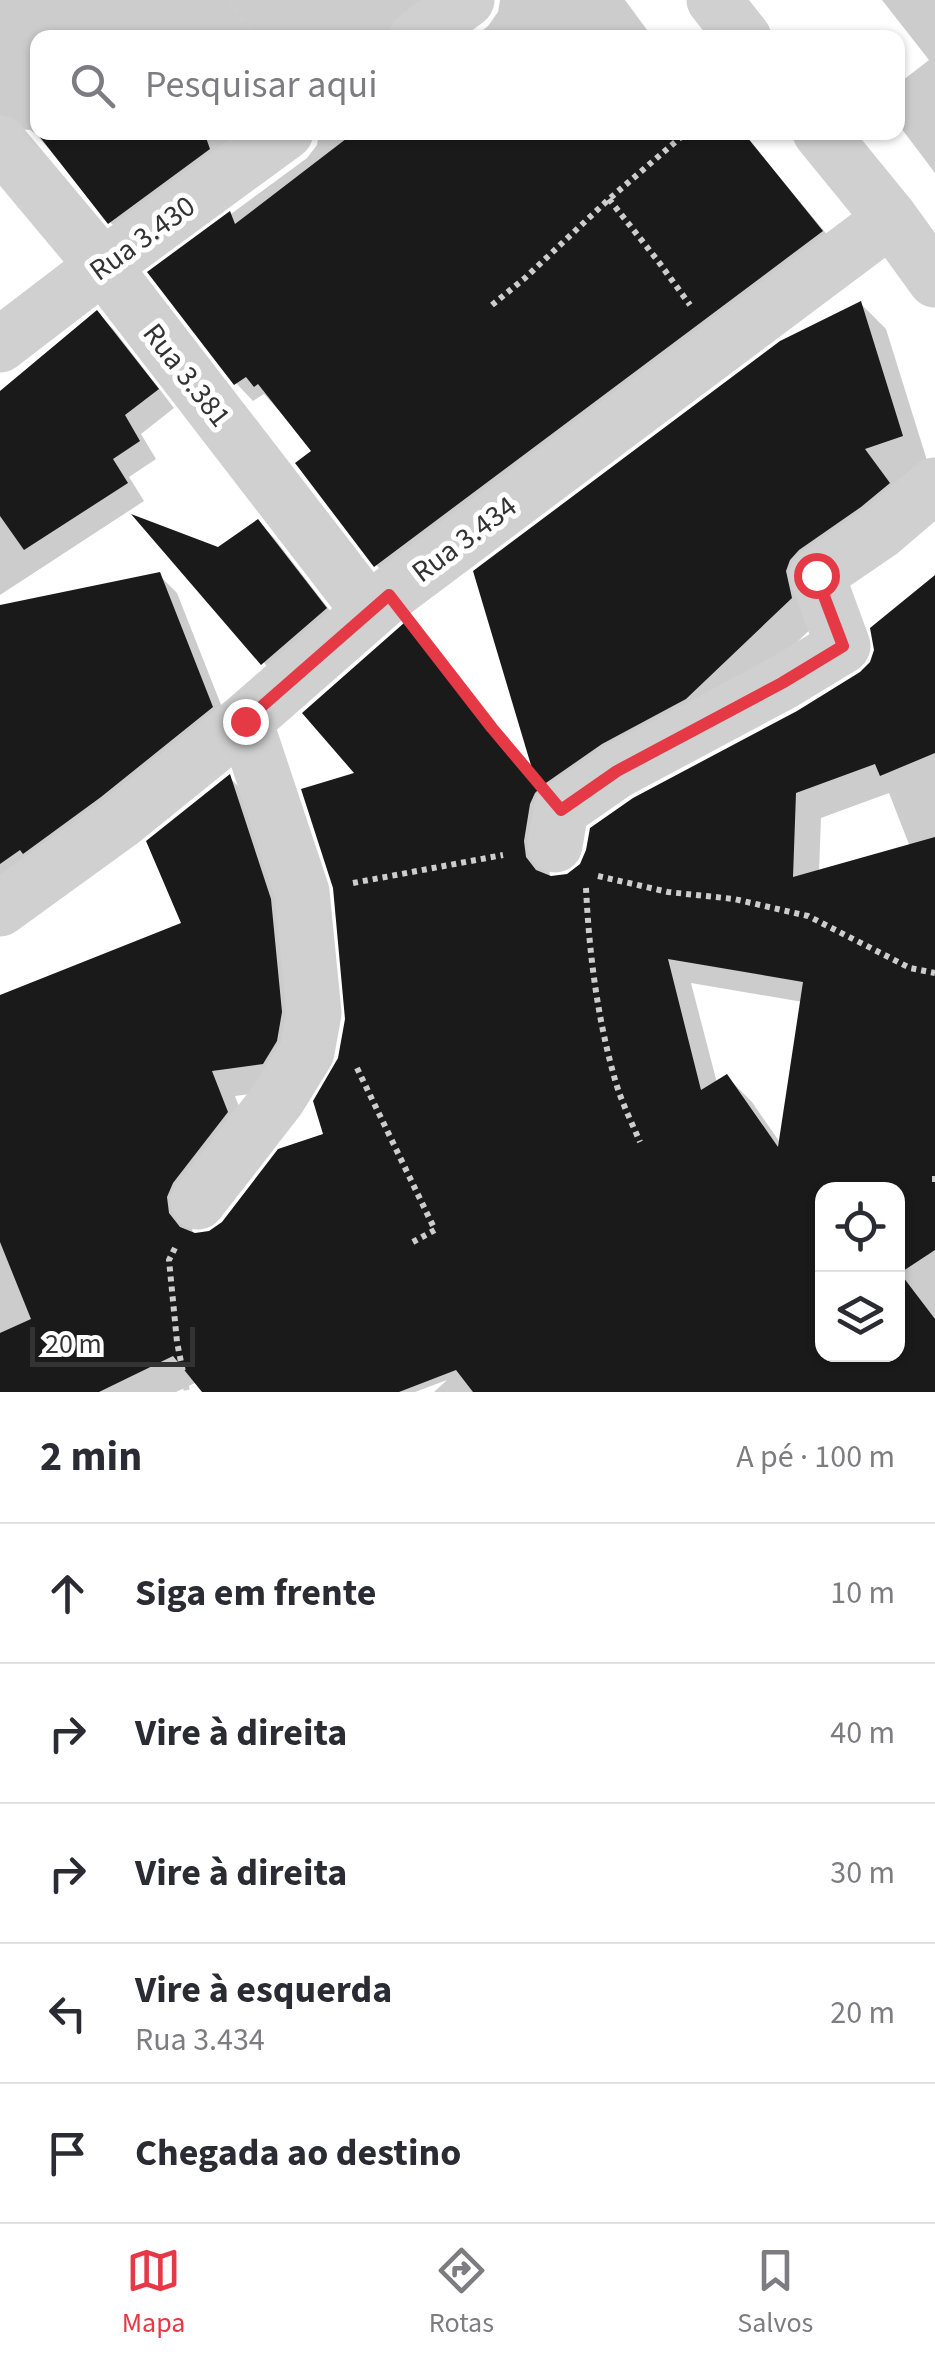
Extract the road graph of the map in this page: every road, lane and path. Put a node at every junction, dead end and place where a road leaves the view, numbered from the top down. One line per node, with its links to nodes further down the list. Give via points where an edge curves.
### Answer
1 (230, 0): 4 (path)
2 (467, 0): 5 (street)
3 (714, 0): 6 (street)
4 (251, 30)
5 (427, 30)
6 (738, 30)
7 (275, 140): 13 (street, Rua 3.430)
8 (678, 140): 11 (path)
9 (826, 140): 12 (street)
10 (0, 143): 13 (street, Rua 3.381)
11 (609, 199): 15 (path); 17 (path)
12 (890, 219): 14 (street); 17 (street, Rua 3.434)
13 (103, 266): 16 (street, Rua 3.430); 19 (street, Rua 3.381)
14 (935, 280)
15 (492, 305)
16 (0, 345)
17 (722, 346): 19 (street, Rua 3.434)
18 (935, 485): 21 (street, via 816,575 843,646 617,771)
19 (379, 603): 20 (street, Rua 3.434); 21 (path, via 492,728)
20 (245, 721): 22 (street); 23 (street, Rua 3.434)
21 (558, 827): 22 (path, via 426,871)
22 (302, 892): 25 (street, via 314,1013)
23 (0, 909)
24 (935, 973): 26 (path, via 910,968 808,916 585,872 601,1018 614,1078)
25 (306, 1052): 27 (street); 28 (path, via 348,1058 361,1073 435,1230)
26 (640, 1142)
27 (198, 1202): 29 (path, via 169,1260)
28 (412, 1243)
29 (187, 1392)

